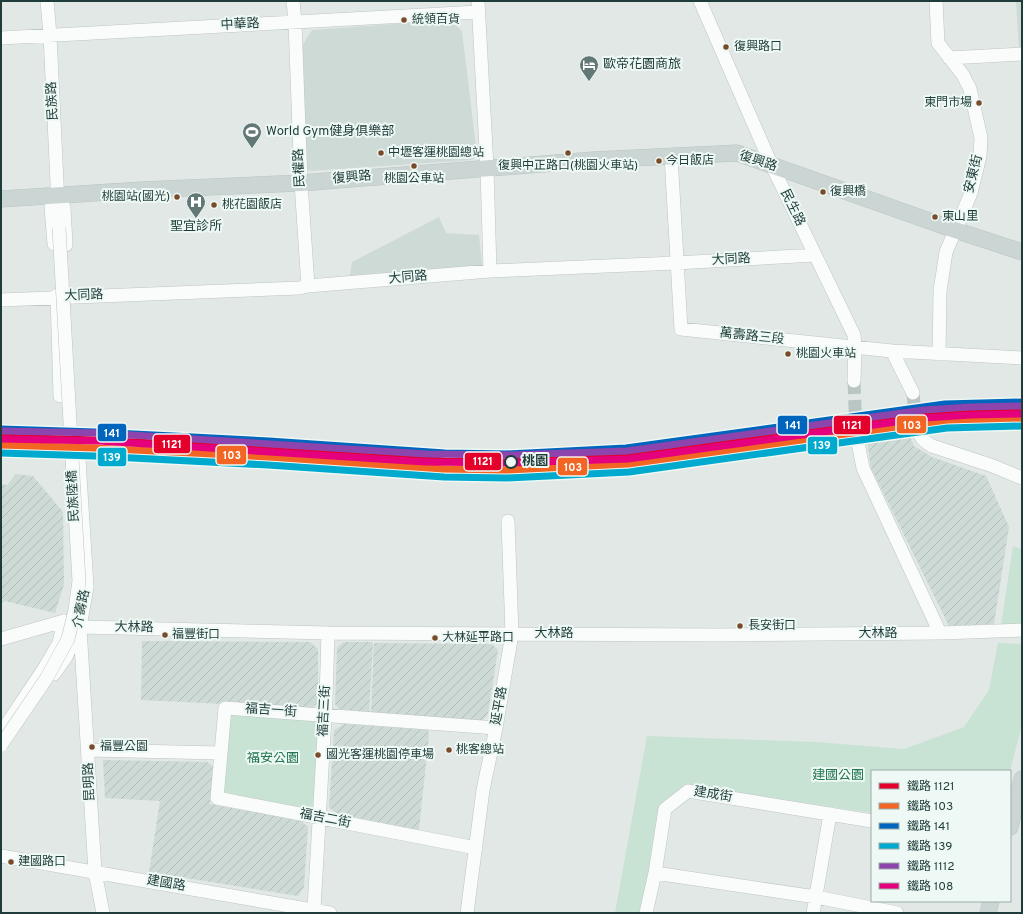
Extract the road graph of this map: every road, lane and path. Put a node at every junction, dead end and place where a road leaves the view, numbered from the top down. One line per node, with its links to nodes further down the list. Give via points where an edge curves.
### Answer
1 (48, 1): 7 (street, 民族路)
2 (294, 1): 6 (street, 民權路)
3 (700, 1): 12 (street, 民生路)
4 (936, 1): 10 (street, 安東街, via 938,42)
5 (478, 7): 6 (street, 中華路); 13 (street)
6 (295, 22): 7 (street, 中華路); 14 (street, 民權路)
7 (50, 35): 8 (street, 中華路); 15 (street, 民族路)
8 (1, 38)
9 (1022, 54): 10 (street)
10 (949, 58): 18 (street, 安東街, via 963,75 970,89 981,138 980,156 971,193)
11 (671, 156): 12 (main road, 復興路, via 737,153); 13 (main road, 復興路); 21 (street)
12 (772, 166): 18 (main road, 復興路); 20 (street, 民生路)
13 (487, 168): 14 (main road, 復興路); 22 (street)
14 (301, 183): 15 (main road, 復興路); 23 (street, 民權路)
15 (58, 197): 16 (main road, 復興路); 17 (street, 民族路); 24 (street, 民族路, via 51,207)
16 (1, 199)
17 (59, 228): 49 (street, 民族陸橋, bridge, via 79,581 68,639 46,680)
18 (955, 230): 19 (main road, 復興路); 28 (street, 安東街, via 946,252 940,291)
19 (1022, 252)
20 (815, 255): 21 (street, 大同路); 26 (street, 民生路, via 854,334)
21 (676, 263): 22 (street, 大同路); 26 (street, 萬壽路三段, via 681,329)
22 (490, 271): 23 (street, 大同路)
23 (308, 286): 24 (street, 大同路)
24 (63, 297): 25 (street, 大同路); 31 (street, 民族路); 33 (street, 民族路)
25 (1, 300)
26 (855, 348): 27 (street, 萬壽路三段); 30 (street, 民生路)
27 (890, 351): 28 (street, 萬壽路三段); 32 (street)
28 (939, 354): 29 (street)
29 (1022, 358)
30 (854, 381)
31 (73, 392)
32 (913, 393)
33 (60, 396)
34 (916, 426): 37 (street, via 918,434 932,446)
35 (856, 433): 43 (street, via 863,468)
36 (78, 443): 40 (street, 介壽路, via 88,587)
37 (1022, 478)
38 (508, 522): 44 (street, 延平路)
39 (64, 621): 40 (street, 大林路); 45 (street); 48 (street, 介壽路, via 59,643 45,668)
40 (80, 627): 42 (street, 大林路); 50 (street, 昆明路); 51 (street, 介壽路, via 66,657)
41 (1022, 630): 43 (street, 大林路)
42 (328, 633): 44 (street, 大林路); 46 (street, 福吉三街)
43 (940, 633): 44 (street, 大林路)
44 (512, 634): 47 (street, 延平路)
45 (1, 638)
46 (325, 716): 47 (street, 福吉一街); 52 (street, 福吉一街, via 225,708); 55 (street, 福吉三街)
47 (496, 728): 58 (street, 延平路)
48 (1, 733)
49 (1, 745)
50 (88, 750): 52 (street); 60 (street, 昆明路)
51 (1, 753)
52 (220, 753): 55 (street, 福吉二街, via 217,798)
53 (1022, 779): 57 (main road)
54 (830, 814): 56 (street, 建成街); 61 (street, 建成街, via 688,791 665,808); 62 (street)
55 (319, 818): 58 (street, 福吉二街); 64 (street, 福吉三街)
56 (871, 821)
57 (1011, 823)
58 (476, 848): 67 (street, 延平路)
59 (1, 856): 60 (street, 建國路)
60 (95, 872): 64 (street, 建國路); 65 (street, 昆明路)
61 (655, 873): 62 (street); 68 (street, 建成街)
62 (816, 897): 69 (street); 70 (street)
63 (991, 902): 71 (main road)
64 (314, 909): 66 (street, 建國路)
65 (103, 913)
66 (330, 913)
67 (467, 913)
68 (646, 913)
69 (813, 913)
70 (898, 913)
71 (988, 913)

